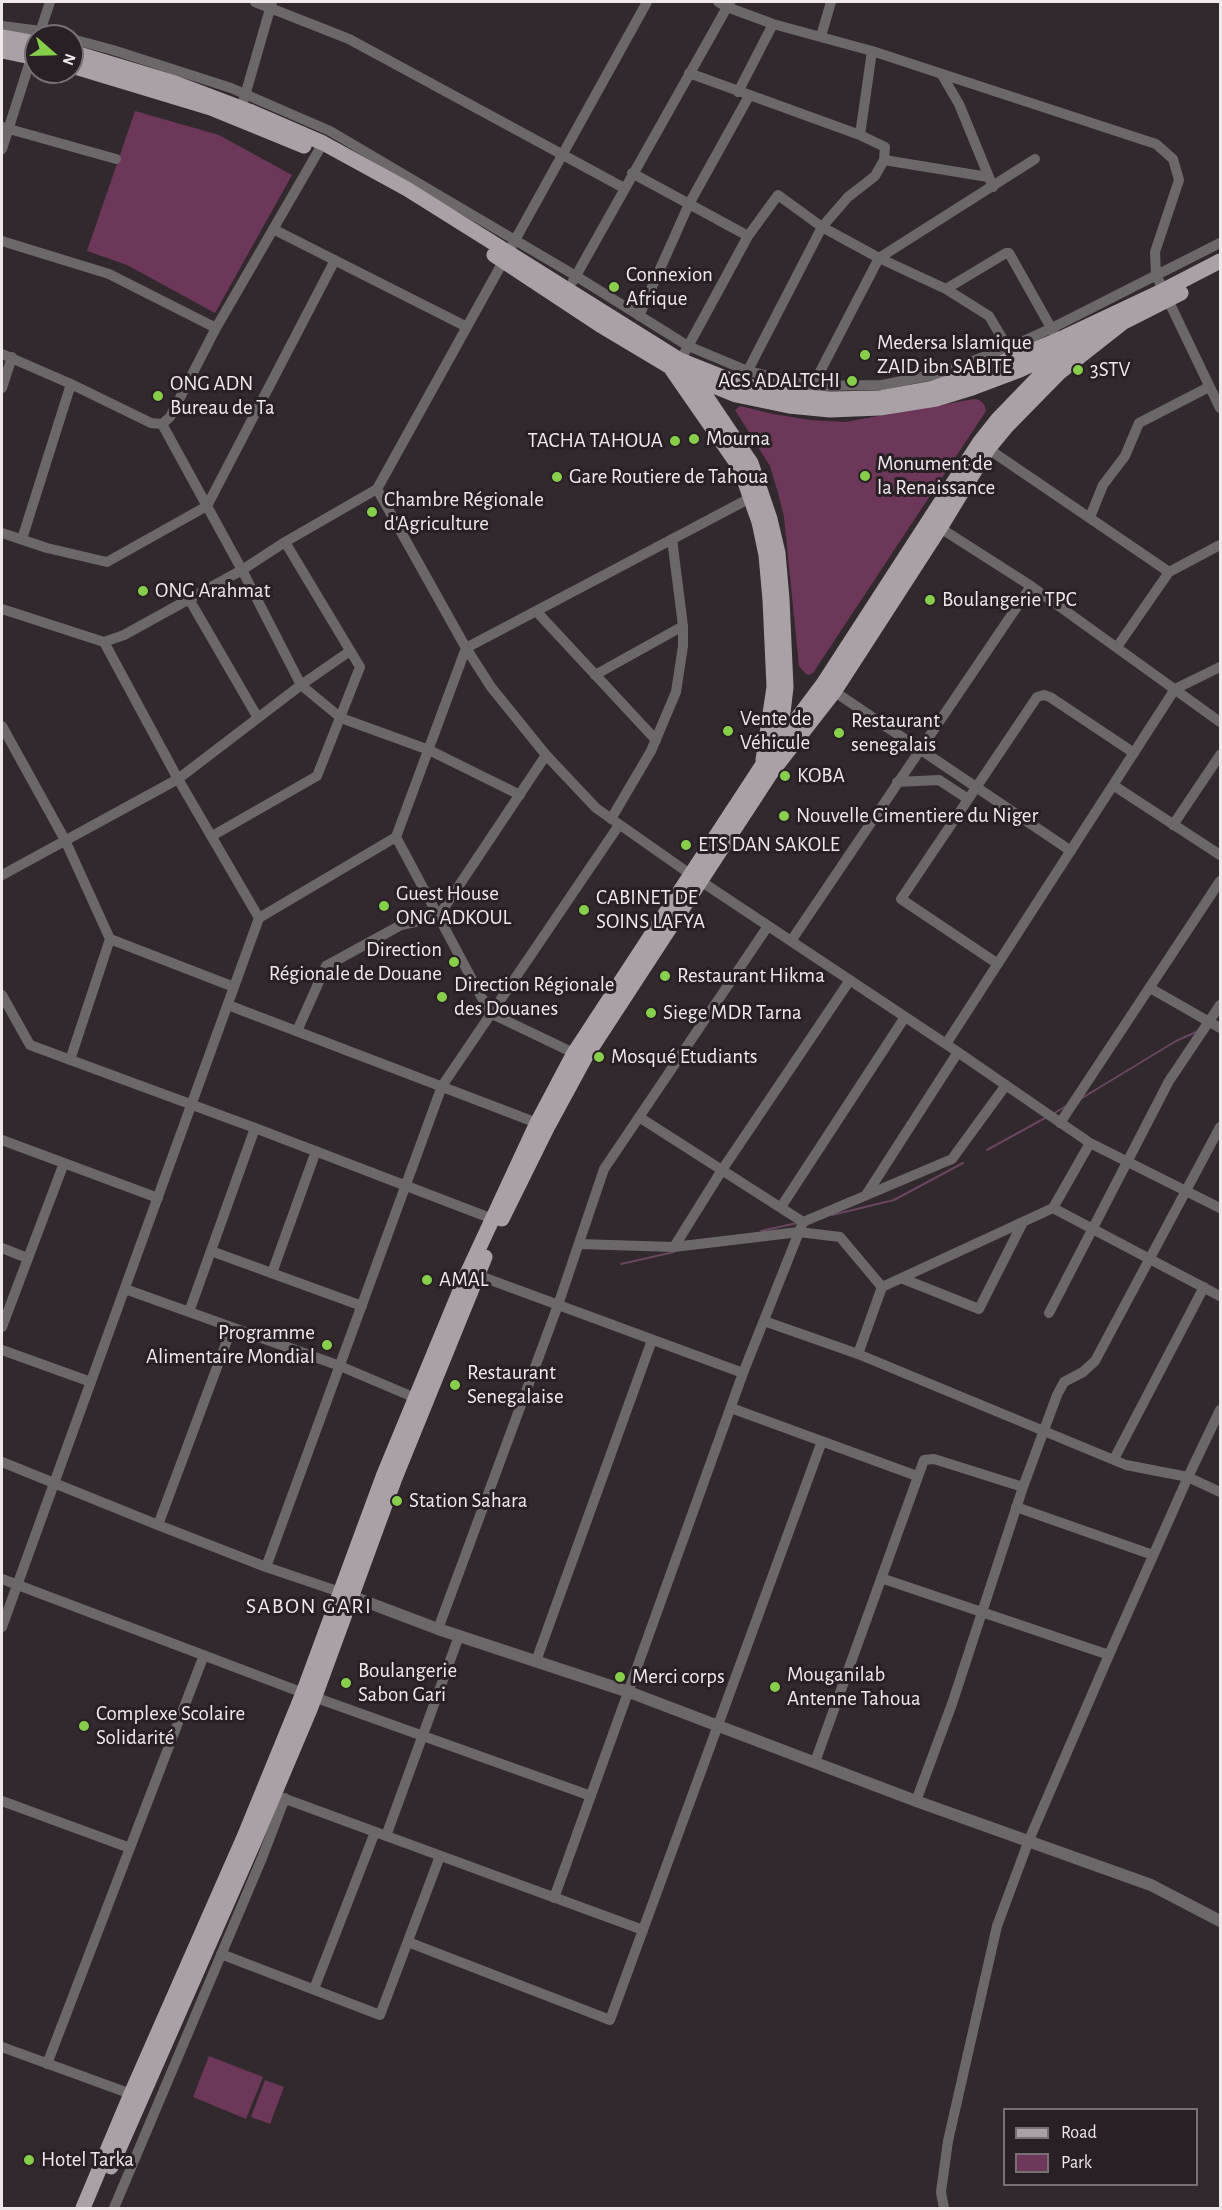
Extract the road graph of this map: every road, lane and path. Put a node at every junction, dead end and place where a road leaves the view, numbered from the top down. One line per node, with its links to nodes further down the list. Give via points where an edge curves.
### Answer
1 (50, 2): 7 (street)
2 (255, 2): 6 (street)
3 (647, 2): 31 (street)
4 (831, 2): 10 (street)
5 (725, 3): 8 (street); 20 (street)
6 (272, 4): 26 (street); 31 (street, via 348,39)
7 (43, 24)
8 (773, 24): 10 (street); 24 (street)
9 (2, 26): 12 (street)
10 (821, 36): 17 (street)
11 (2, 37): 13 (main road)
12 (24, 38)
13 (24, 42)
14 (84, 42): 26 (street, via 113,50)
15 (24, 46): 16 (main road)
16 (2, 51)
17 (872, 51): 21 (street); 28 (street)
18 (84, 56): 23 (main road)
19 (84, 69): 23 (main road)
20 (689, 73): 24 (street); 35 (street)
21 (942, 75): 36 (street, via 959,104); 49 (street, via 1156,144 1173,159 1179,180 1155,252)
22 (24, 77): 27 (street)
23 (174, 89): 26 (main road)
24 (738, 92): 25 (street)
25 (749, 96): 28 (street); 38 (street)
26 (241, 107): 29 (main road); 44 (street, via 330,131)
27 (5, 128): 30 (street); 32 (street)
28 (860, 135): 34 (street, via 885,147)
29 (320, 147): 40 (street); 44 (main road, via 407,189)
30 (2, 148)
31 (562, 156): 37 (street); 44 (street)
32 (116, 159)
33 (1035, 159): 36 (street)
34 (884, 160): 36 (street); 39 (street, via 875,176)
35 (632, 172): 37 (street); 38 (street)
36 (990, 182): 45 (street)
37 (624, 188): 50 (street)
38 (689, 204): 41 (street); 53 (street)
39 (822, 227): 41 (street, via 778,195); 45 (street); 63 (street)
40 (273, 229): 46 (street); 56 (street)
41 (748, 236): 61 (street)
42 (2, 241): 56 (street, via 109,274)
43 (1221, 243): 49 (street)
44 (509, 251): 50 (main road); 55 (street)
45 (879, 258): 51 (street); 67 (street)
46 (335, 261): 55 (street); 73 (street)
47 (1221, 261): 52 (main road)
48 (1221, 272): 52 (main road)
49 (1156, 274): 52 (street); 57 (street)
50 (568, 288): 53 (street); 61 (main road)
51 (946, 289): 57 (street, via 1009,253); 59 (street, via 989,316)
52 (1166, 295): 54 (main road); 65 (street)
53 (639, 316): 61 (street)
54 (1119, 319): 57 (main road); 58 (main road); 70 (main road)
55 (467, 327): 71 (street)
56 (216, 328): 69 (street, via 170,417)
57 (1055, 334): 59 (main road)
58 (1075, 345): 67 (main road, via 1020,370 936,399 879,408 830,410); 70 (main road, via 1055,360 998,419)
59 (1011, 353): 67 (main road, via 967,377 933,388 890,396)
60 (7, 355): 64 (street); 66 (street)
61 (679, 358): 62 (main road); 63 (main road); 72 (main road)
62 (693, 378): 63 (main road); 72 (main road, via 751,463)
63 (741, 383): 67 (main road)
64 (71, 384): 69 (street, via 151,423); 78 (street)
65 (1209, 387): 68 (street); 74 (street, via 1139,423 1125,456 1103,485)
66 (2, 388)
67 (809, 397)
68 (1221, 408)
69 (162, 424): 73 (street)
70 (984, 446): 74 (street); 75 (main road)
71 (377, 489): 79 (street); 90 (street)
72 (757, 495): 77 (street); 97 (main road, via 778,553 782,599)
73 (207, 506): 78 (street, via 107,562); 81 (street)
74 (1090, 517): 82 (street)
75 (935, 524): 83 (street); 95 (main road)
76 (2, 533): 78 (street)
77 (672, 539): 86 (street); 87 (street)
78 (22, 540)
79 (285, 542): 81 (street); 91 (street)
80 (1221, 545): 82 (street)
81 (242, 570): 84 (street); 94 (street)
82 (1169, 572): 89 (street)
83 (1031, 585): 89 (street); 105 (street)
84 (189, 599): 88 (street); 99 (street)
85 (2, 609): 88 (street)
86 (536, 611): 90 (street); 93 (street)
87 (683, 626): 93 (street); 103 (street, via 676,692)
88 (104, 642): 112 (street)
89 (1117, 647): 96 (street)
90 (466, 648): 106 (street); 109 (street, via 491,687)
91 (350, 651): 94 (street); 100 (street, via 360,667)
92 (1221, 667): 96 (street)
93 (595, 675): 103 (street)
94 (301, 685): 99 (street); 100 (street)
95 (829, 688): 98 (main road); 105 (street); 111 (main road)
96 (1175, 689): 101 (street); 107 (street)
97 (779, 697): 98 (main road); 104 (main road, via 782,721); 111 (main road)
98 (814, 698): 104 (main road)
99 (258, 718): 112 (street)
100 (340, 718): 106 (street); 121 (street, via 317,776)
101 (1221, 722)
102 (2, 726): 123 (street)
103 (656, 740): 119 (street)
104 (776, 747): 111 (main road)
105 (920, 748): 110 (street); 114 (street)
106 (429, 750): 117 (street); 122 (street)
107 (1134, 753): 115 (street, via 1044,695 1037,697); 116 (street)
108 (1221, 755): 120 (street)
109 (546, 756): 117 (street); 119 (street, via 596,808)
110 (948, 766): 113 (street); 115 (street)
111 (767, 769): 127 (main road); 127 (main road, via 761,790)
112 (178, 779): 121 (street); 123 (street)
113 (939, 780): 114 (street); 118 (street)
114 (897, 782): 133 (street)
115 (977, 786): 118 (street); 124 (street)
116 (1113, 786): 120 (street); 124 (street)
117 (520, 795): 129 (street)
118 (968, 799): 134 (street, via 901,899)
119 (615, 822): 127 (street); 141 (street)
120 (1173, 825): 125 (street)
121 (212, 836): 130 (street)
122 (396, 837): 129 (street); 130 (street)
123 (65, 840): 126 (street); 132 (street)
124 (1071, 851): 134 (street)
125 (1221, 855)
126 (2, 875)
127 (695, 877): 131 (street); 148 (main road)
128 (1221, 881): 137 (street)
129 (438, 917): 141 (street); 145 (street, via 401,925 326,966)
130 (260, 918): 136 (street)
131 (768, 926): 133 (street); 153 (street)
132 (110, 939): 136 (street); 149 (street)
133 (791, 941): 135 (street)
134 (998, 964): 146 (street)
135 (850, 980): 142 (street); 163 (street)
136 (234, 987): 139 (street)
137 (1150, 988): 143 (street); 155 (street)
138 (2, 996): 149 (street, via 30,1046)
139 (228, 1005): 145 (street); 152 (street)
140 (1221, 1005): 143 (street)
141 (490, 1013): 148 (street); 151 (street)
142 (905, 1017): 146 (street); 168 (street)
143 (1209, 1022): 144 (street); 161 (street, via 1169,1081)
144 (1221, 1028)
145 (297, 1031): 151 (street)
146 (946, 1044): 147 (street)
147 (958, 1052): 150 (street); 166 (street)
148 (579, 1056): 154 (main road); 171 (main road, via 547,1128)
149 (70, 1060): 152 (street)
150 (1006, 1085): 155 (street); 166 (street, via 952,1159)
151 (442, 1086): 154 (street); 164 (street)
152 (192, 1105): 156 (street); 167 (street)
153 (639, 1118): 163 (street); 175 (street, via 604,1169)
154 (537, 1123): 171 (main road)
155 (1060, 1123): 159 (street)
156 (255, 1128): 160 (street); 178 (street)
157 (1221, 1128): 165 (street)
158 (2, 1140): 162 (street)
159 (1090, 1143): 161 (street); 169 (street)
160 (316, 1151): 164 (street); 181 (street)
161 (1127, 1162): 165 (street); 174 (street)
162 (64, 1163): 167 (street); 179 (street)
163 (722, 1170): 168 (street); 176 (street)
164 (406, 1186): 171 (street); 190 (street)
165 (1186, 1191): 170 (street); 180 (street)
166 (866, 1195): 173 (street)
167 (158, 1198): 186 (street)
168 (781, 1207): 173 (street)
169 (1053, 1208): 172 (street); 174 (street)
170 (1221, 1208)
171 (496, 1220): 182 (main road); 188 (main road)
172 (1023, 1222): 183 (street); 183 (street, via 979,1309)
173 (801, 1227): 176 (street); 184 (street, via 840,1237); 193 (street)
174 (1093, 1229): 180 (street); 192 (street)
175 (579, 1244): 176 (street); 189 (street)
176 (674, 1247)
177 (2, 1248): 179 (street)
178 (211, 1251): 181 (street); 191 (street)
179 (27, 1258): 194 (street)
180 (1150, 1259): 185 (street); 205 (street, via 1095,1361 1064,1382)
181 (272, 1273): 190 (street)
182 (477, 1275): 188 (main road); 189 (street)
183 (901, 1278): 184 (street)
184 (882, 1287): 198 (street)
185 (1204, 1287): 187 (street); 207 (street)
186 (125, 1289): 191 (street); 201 (street)
187 (1221, 1296)
188 (460, 1305): 202 (main road)
189 (558, 1305): 196 (street); 224 (street)
190 (362, 1306): 199 (street)
191 (189, 1311): 195 (street)
192 (1049, 1313)
193 (764, 1321): 198 (street); 200 (street)
194 (2, 1327)
195 (231, 1327): 199 (street); 215 (street)
196 (652, 1340): 200 (street); 228 (street)
197 (2, 1350): 201 (street)
198 (858, 1354): 205 (street)
199 (340, 1366): 202 (street); 217 (street)
200 (743, 1373): 203 (street)
201 (91, 1382): 211 (street)
202 (420, 1400): 221 (main road)
203 (731, 1408): 206 (street); 229 (street)
204 (1221, 1410): 210 (street)
205 (1042, 1431): 207 (street); 212 (street)
206 (822, 1441): 209 (street); 231 (street)
207 (1114, 1460): 210 (street)
208 (2, 1462): 211 (street)
209 (917, 1476): 212 (street, via 924,1460 934,1459); 218 (street)
210 (1188, 1477): 213 (street); 216 (street)
211 (52, 1484): 215 (street); 220 (street)
212 (1023, 1487): 214 (street)
213 (1221, 1492)
214 (1016, 1507): 216 (street); 222 (street)
215 (158, 1526): 217 (street)
216 (1153, 1555): 227 (street)
217 (267, 1567): 221 (street)
218 (881, 1578): 222 (street); 233 (street)
219 (2, 1579): 220 (street)
220 (18, 1585): 223 (street); 226 (street)
221 (345, 1594): 224 (street); 230 (main road)
222 (982, 1612): 227 (street); 237 (street)
223 (2, 1627)
224 (438, 1629): 225 (street)
225 (459, 1636): 228 (street); 232 (street)
226 (204, 1655): 230 (street); 241 (street)
227 (1109, 1655): 240 (street)
228 (536, 1661): 229 (street)
229 (629, 1692): 231 (street); 235 (street)
230 (309, 1695): 232 (street); 234 (main road); 239 (main road)
231 (717, 1725): 233 (street); 245 (street)
232 (422, 1736): 235 (street); 238 (street)
233 (815, 1762): 237 (street)
234 (279, 1796): 238 (street); 239 (main road); 247 (street, via 262,1858)
235 (591, 1796): 243 (street)
236 (2, 1801): 241 (street)
237 (916, 1802): 240 (street)
238 (380, 1834): 242 (street); 248 (street)
239 (249, 1840): 251 (main road)
240 (1029, 1840): 244 (street, via 1151,1885); 256 (street, via 997,1926 969,2045 948,2141 941,2192)
241 (130, 1848): 250 (street)
242 (440, 1856): 243 (street); 246 (street)
243 (554, 1898): 245 (street)
244 (1221, 1921)
245 (643, 1930): 246 (street, via 610,2020)
246 (408, 1942): 248 (street, via 380,2014)
247 (221, 1954): 248 (street); 255 (street)
248 (314, 1989)
249 (2, 2047): 250 (street)
250 (47, 2064): 251 (street)
251 (136, 2096): 252 (main road)
252 (106, 2168): 253 (main road); 254 (main road)
253 (83, 2208)
254 (94, 2208)
255 (114, 2208)
256 (944, 2208)

